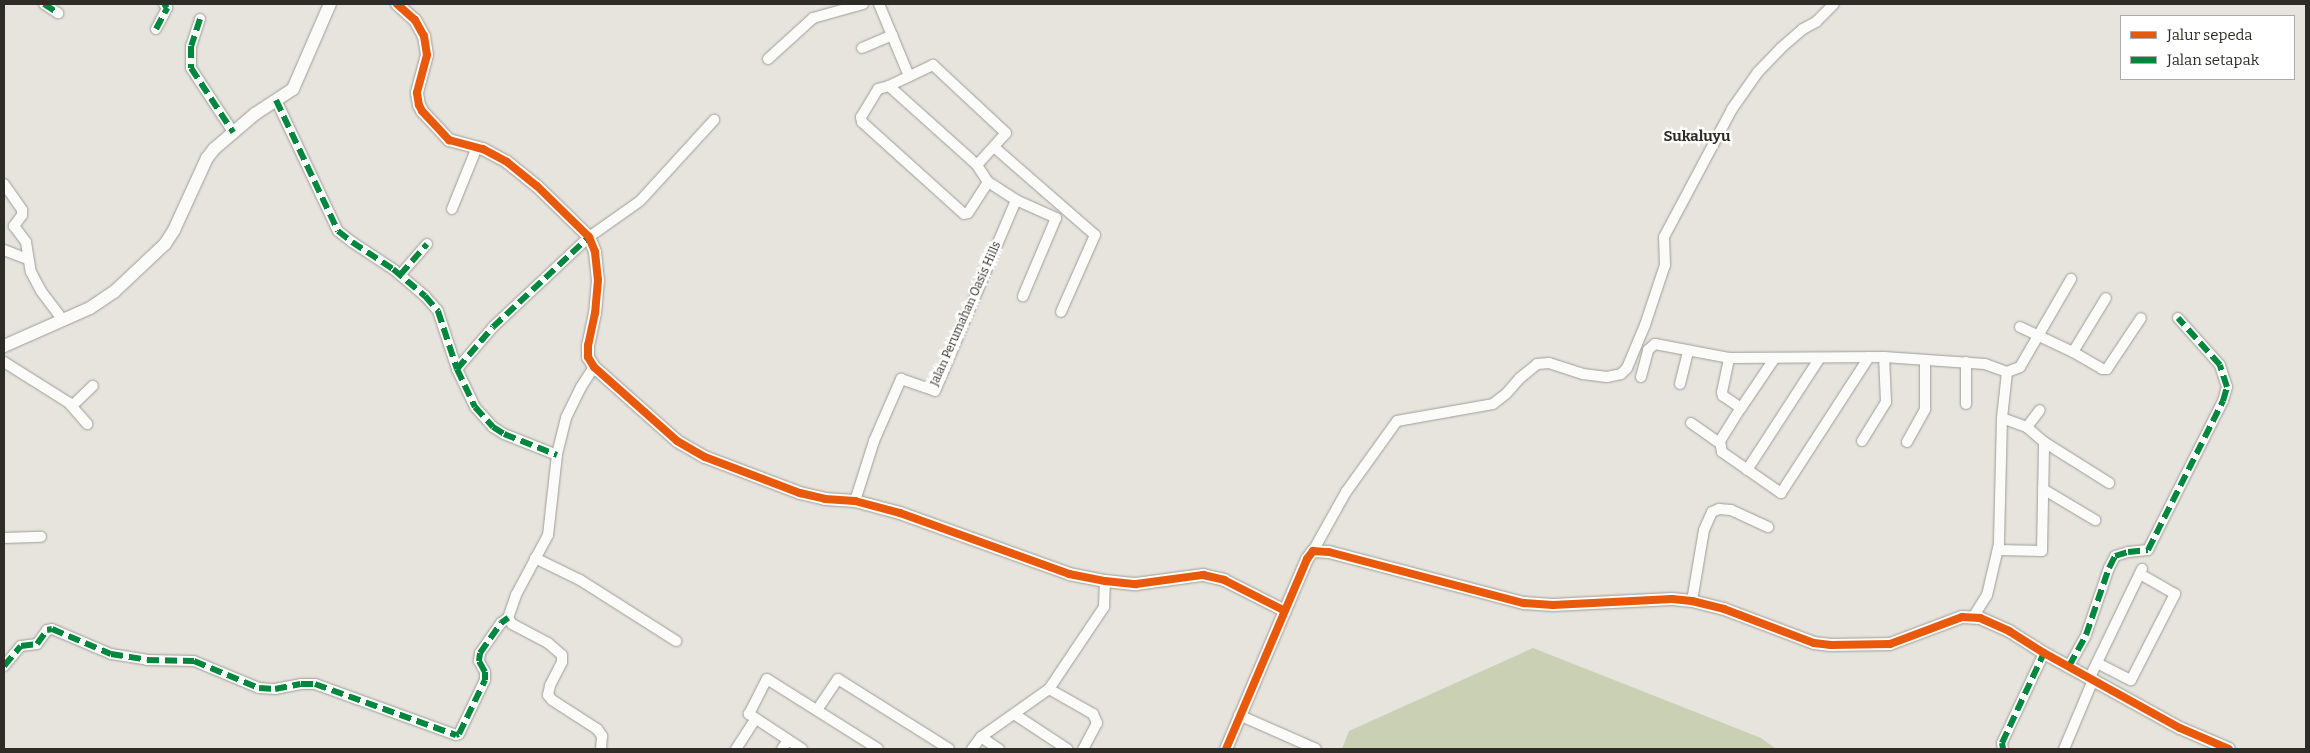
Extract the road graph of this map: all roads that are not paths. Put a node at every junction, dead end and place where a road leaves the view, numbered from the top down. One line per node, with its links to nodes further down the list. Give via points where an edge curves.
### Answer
1 (44, 4): 8 (street)
2 (164, 4): 10 (street, via 167,8)
3 (330, 4): 16 (street, via 299,78 287,95)
4 (397, 4): 19 (street, via 415,20 424,36 427,55 417,93 419,105 448,140)
5 (863, 4): 13 (street, via 814,18)
6 (879, 4): 11 (street)
7 (1834, 4): 81 (street, via 1758,72 1732,109 1664,237 1665,265 1646,325 1627,368 1621,374 1607,377 1583,374 1549,363 1538,364 1492,404 1397,421 1346,492)
8 (58, 13)
9 (200, 19): 18 (street, via 191,46 191,68)
10 (156, 29)
11 (892, 35): 12 (street); 14 (street)
12 (862, 48)
13 (768, 59)
14 (909, 76): 15 (street); 20 (street, via 933,65 1006,133)
15 (889, 86): 21 (street); 22 (street, via 878,89 861,117 862,122 960,213 968,214)
16 (276, 100): 18 (street); 32 (street, via 338,231)
17 (714, 120): 28 (street, via 640,201)
18 (233, 132): 39 (street, via 207,158 165,244 114,292)
19 (477, 147): 25 (street); 28 (street, via 498,155 523,174)
20 (994, 147): 21 (street); 26 (street)
21 (977, 165): 22 (street)
22 (988, 182): 24 (street)
23 (4, 184): 31 (street, via 22,210 14,226 26,242)
24 (1016, 200): 27 (street); 75 (street, Jalan Perumahan Oasis Hills, via 935,392 901,379 874,441)
25 (452, 209)
26 (1075, 217): 27 (street); 36 (street, via 1096,235)
27 (1056, 218): 34 (street)
28 (589, 236): 53 (street, via 595,252 598,280 587,349); 54 (street, via 493,327)
29 (427, 244): 32 (street)
30 (4, 250): 31 (street)
31 (28, 259): 39 (street, via 35,282)
32 (400, 275): 54 (street, via 438,311)
33 (2071, 279): 41 (street)
34 (1023, 296)
35 (2106, 298): 44 (street)
36 (1061, 312)
37 (2141, 318): 44 (street, via 2107,369)
38 (2178, 318): 92 (street, via 2220,365 2227,387 2223,401 2148,550 2115,556 2086,634)
39 (63, 320): 42 (street)
40 (2020, 327): 41 (street)
41 (2039, 335): 44 (street); 55 (street, via 2020,367)
42 (4, 346)
43 (1688, 351): 47 (street); 56 (street, via 1655,344 1651,346); 57 (street)
44 (2073, 352)
45 (1868, 357): 46 (street); 49 (street); 72 (street, via 1781,493)
46 (1884, 357): 50 (street); 68 (street, via 1886,402)
47 (1729, 358): 48 (street); 61 (street, via 1722,392)
48 (1774, 359): 49 (street); 61 (street)
49 (1819, 359): 72 (street)
50 (1925, 360): 52 (street); 69 (street, via 1925,409)
51 (4, 362): 60 (street)
52 (1966, 362): 55 (street, via 1985,364); 59 (street)
53 (594, 366): 71 (street, via 566,418); 75 (street, via 665,433 689,449 811,496)
54 (457, 369): 71 (street, via 475,407 493,426)
55 (2007, 372): 63 (street)
56 (1641, 377)
57 (1680, 384)
58 (93, 386): 60 (street)
59 (1966, 404)
60 (72, 406): 65 (street)
61 (1741, 408): 67 (street)
62 (2040, 410): 66 (street)
63 (2002, 418): 66 (street); 80 (street)
64 (1691, 423): 67 (street)
65 (88, 424)
66 (2027, 427): 70 (street)
67 (1720, 441): 72 (street, via 1722,452)
68 (1862, 441)
69 (1908, 442)
70 (2044, 442): 73 (street); 74 (street)
71 (557, 455): 82 (street, via 550,528)
72 (1747, 470)
73 (2109, 483)
74 (2043, 489): 76 (street); 80 (street, via 2042,551)
75 (855, 501): 83 (street, via 916,518 1068,574)
76 (2095, 520)
77 (1768, 527): 84 (street, via 1731,510 1719,508 1712,512 1704,530)
78 (41, 537): 79 (street)
79 (4, 538)
80 (1998, 550): 86 (street, via 1987,595)
81 (1313, 551): 84 (street, via 1329,552 1524,603); 85 (street)
82 (535, 558): 87 (street); 88 (street, via 580,580)
83 (1105, 581): 85 (street, via 1149,583 1203,575 1224,580); 94 (street, via 1104,607)
84 (1692, 601): 86 (street, via 1724,609 1814,643 1846,646 1896,643 1962,617)
85 (1285, 611): 97 (street)
86 (1974, 616): 89 (street, via 1995,624)
87 (508, 618): 91 (street, via 480,653 485,680 456,735 315,684 264,690 194,661 147,660 111,654 52,629 47,630 37,644 21,646); 101 (street, via 512,624 548,642 562,654 562,662 548,695 597,729 602,736)
88 (676, 641)
89 (2044, 653): 92 (street); 112 (street, via 2002,742)
90 (2097, 663): 90 (street, via 2131,680 2175,594 2141,572); 93 (street)
91 (4, 666)
92 (2069, 666): 93 (street)
93 (2092, 678): 113 (street); 114 (street, via 2180,728)
94 (1050, 689): 96 (street); 109 (street, via 1093,714 1096,723)
95 (817, 710): 98 (street, via 767,679 748,711); 104 (street); 105 (street, via 838,679)
96 (1014, 714): 99 (street); 108 (street)
97 (1239, 715): 110 (street); 111 (street)
98 (755, 720): 100 (street); 102 (street)
99 (981, 737): 106 (street); 107 (street)
100 (785, 745): 103 (street)
101 (601, 749)
102 (736, 749)
103 (802, 749)
104 (877, 749)
105 (949, 749)
106 (972, 749)
107 (1000, 749)
108 (1067, 749)
109 (1083, 749)
110 (1226, 749)
111 (1316, 749)
112 (2003, 749)
113 (2064, 749)
114 (2229, 749)

